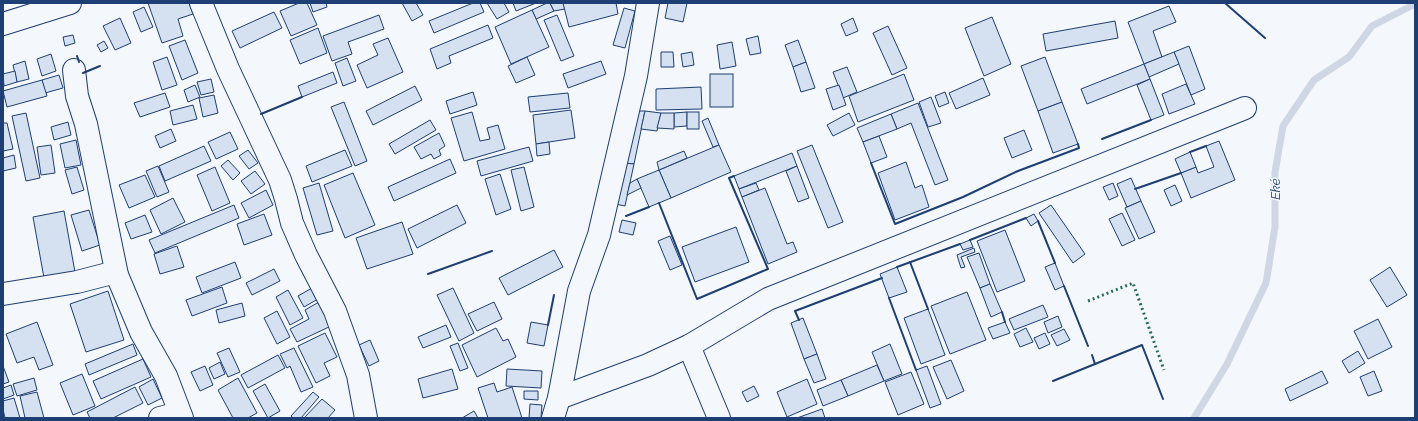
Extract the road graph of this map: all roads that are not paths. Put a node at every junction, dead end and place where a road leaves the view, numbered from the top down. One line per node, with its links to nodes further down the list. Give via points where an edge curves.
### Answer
1 (70, 3): 4 (street)
2 (201, 3): 12 (street, via 228,69 280,180 292,223 306,256 335,311 358,375)
3 (648, 3): 10 (street, via 632,91 599,235 579,291)
4 (3, 24)
5 (74, 70): 7 (street, via 77,96 86,124)
6 (1245, 108): 9 (street, via 768,299)
7 (117, 275): 8 (street, via 108,274 77,282); 11 (street, via 141,332 166,376)
8 (3, 294)
9 (690, 346): 10 (street); 13 (street)
10 (556, 408)
11 (174, 416)
12 (366, 418)
13 (719, 418)

